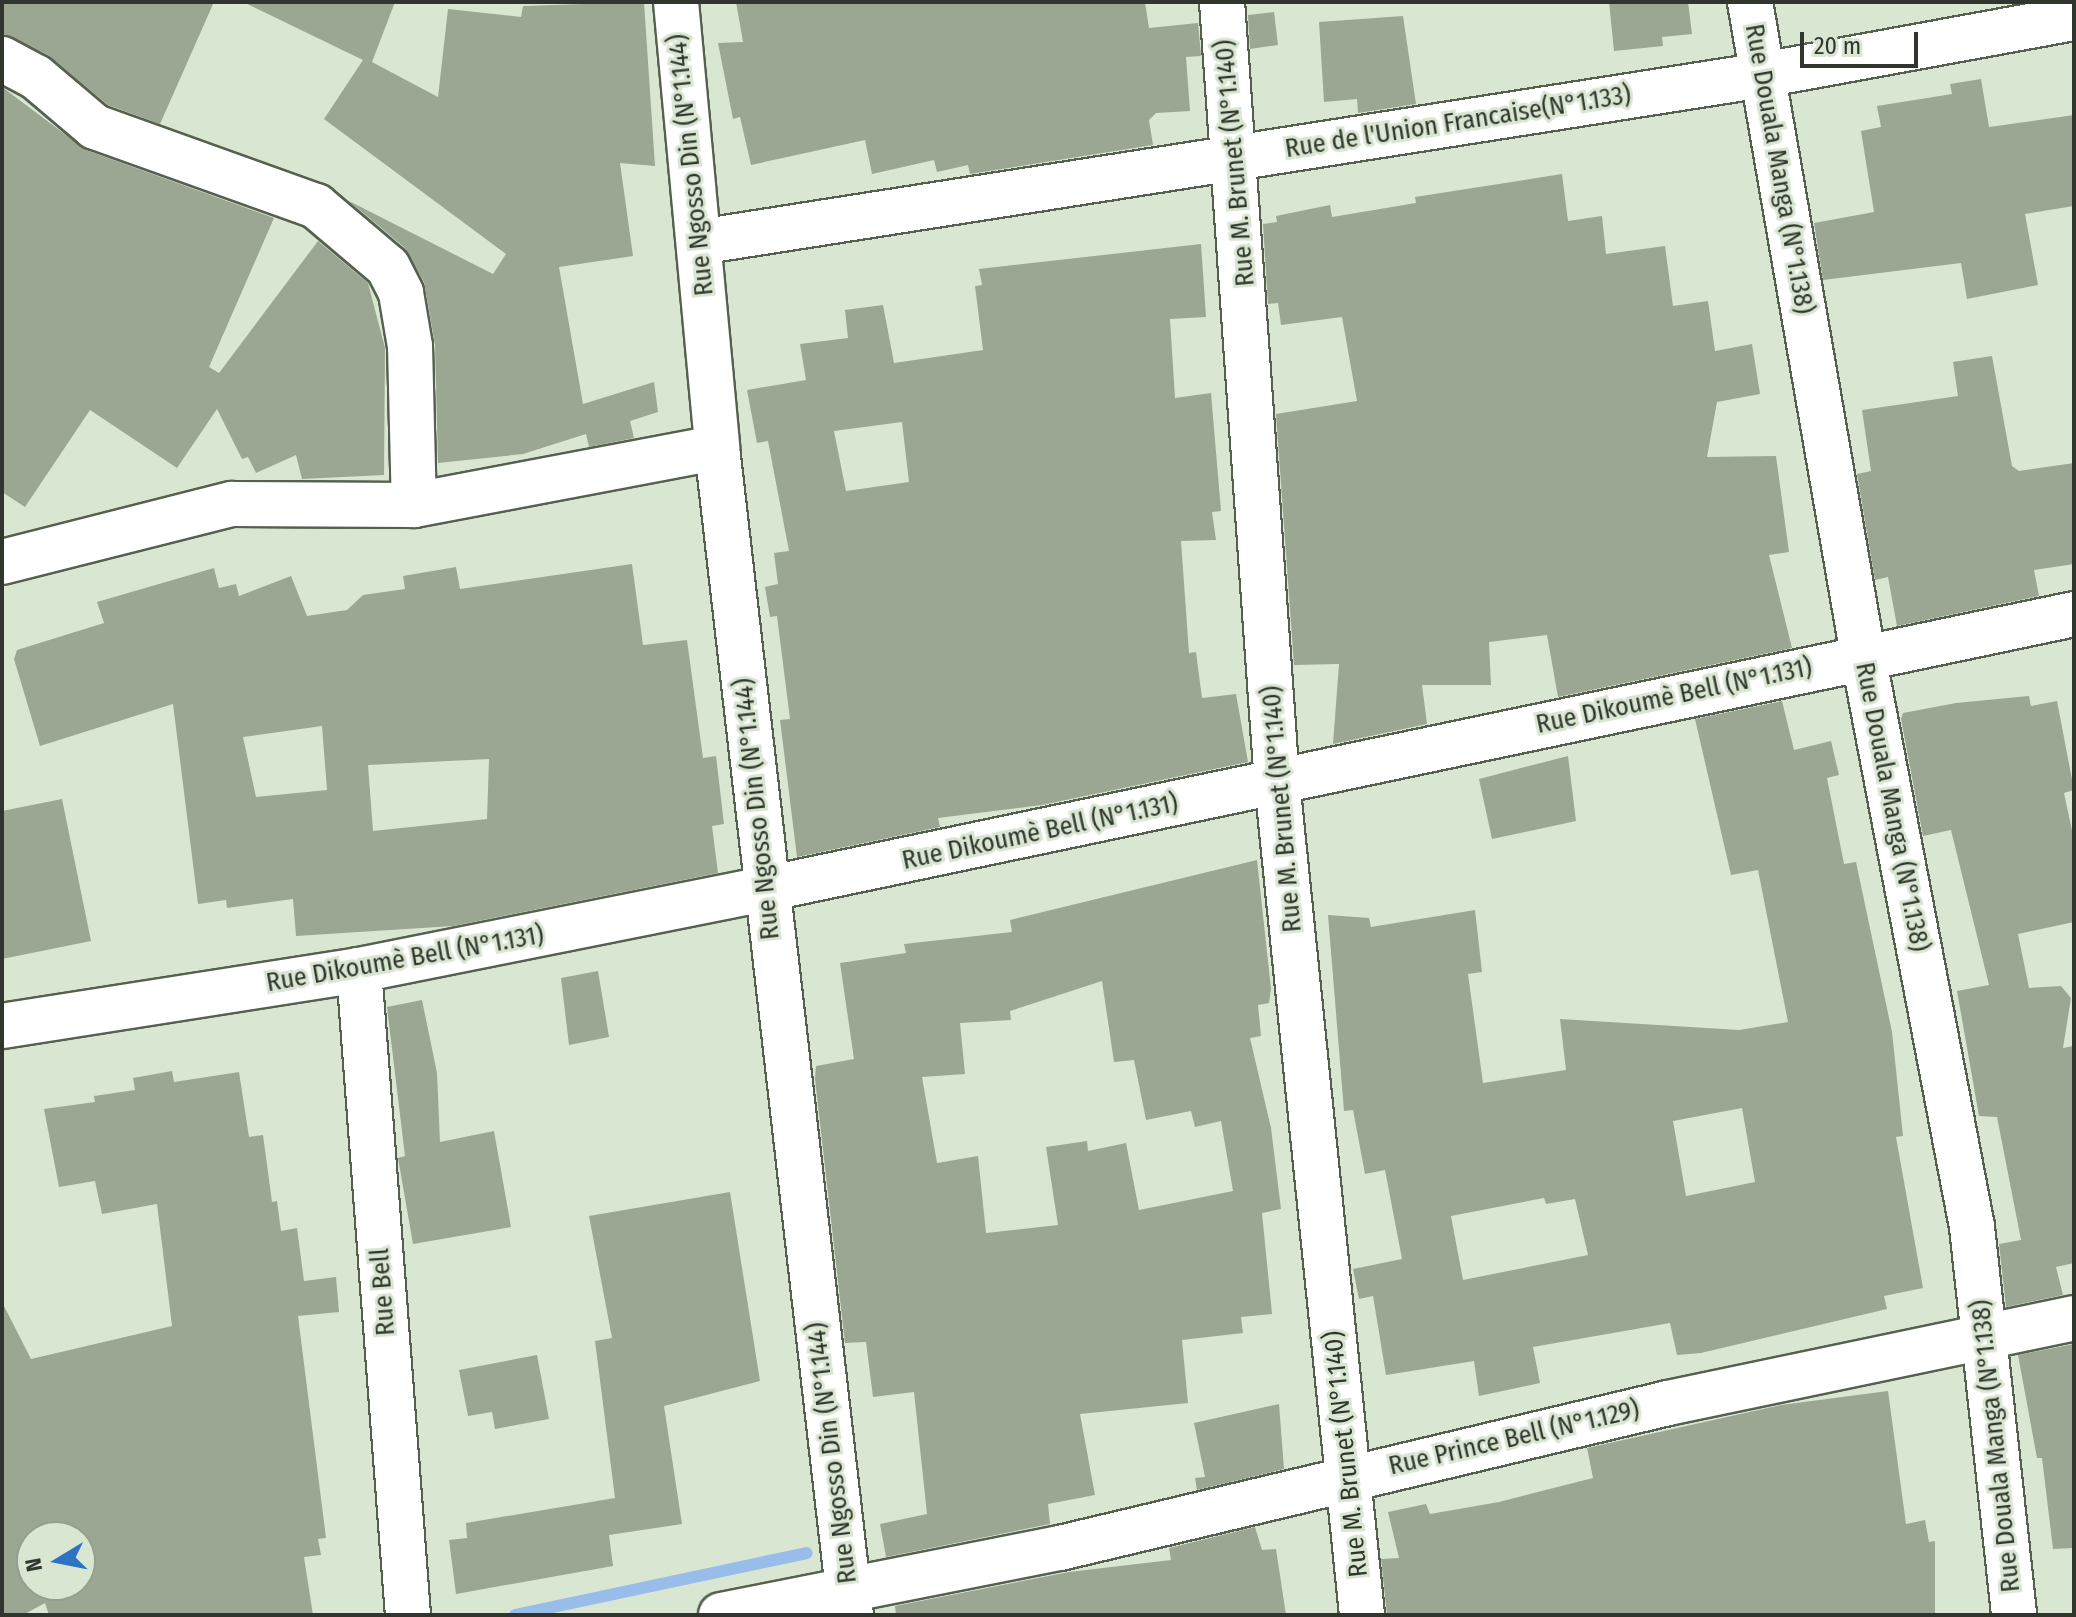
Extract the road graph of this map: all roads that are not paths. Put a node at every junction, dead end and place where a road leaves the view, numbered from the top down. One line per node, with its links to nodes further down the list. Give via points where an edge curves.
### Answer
1 (676, 2): 8 (street, Rue Ngosso Din (N°1.144))
2 (1222, 2): 7 (street, Rue M. Brunet (N°1.140))
3 (1750, 2): 6 (street, Rue Douala Manga (N°1.138))
4 (2074, 18): 6 (street, Rue de l'Union Francaise(N°1.133))
5 (2, 59): 10 (street, via 36,77 95,127 316,206 388,267 401,293 410,346)
6 (1763, 75): 7 (street, Rue de l'Union Francaise(N°1.133)); 13 (street, Rue Douala Manga (N°1.138))
7 (1237, 156): 8 (street, Rue de l'Union Francaise(N°1.133)); 14 (street, Rue M. Brunet (N°1.140))
8 (699, 242): 9 (street, Rue Ngosso Din (N°1.144))
9 (717, 448): 10 (street); 15 (street, Rue Ngosso Din (N°1.144))
10 (414, 505): 11 (street, via 232,504)
11 (2, 562)
12 (2074, 614): 13 (street, Rue Dikoumè Bell (N°1.131))
13 (1863, 655): 14 (street, Rue Dikoumè Bell (N°1.131)); 19 (street, Rue Douala Manga (N°1.138), via 1972,1227)
14 (1277, 782): 15 (street, Rue Dikoumè Bell (N°1.131)); 20 (street, Rue M. Brunet (N°1.140))
15 (766, 889): 16 (street, Rue Dikoumè Bell (N°1.131)); 21 (street, Rue Ngosso Din (N°1.144))
16 (359, 970): 17 (street, Rue Dikoumè Bell (N°1.131)); 22 (street, Rue Bell)
17 (2, 1026)
18 (2074, 1318): 19 (street, Rue Prince Bell (N°1.129))
19 (1985, 1338): 20 (street, Rue Prince Bell (N°1.129)); 25 (street, Rue Douala Manga (N°1.138))
20 (1349, 1476): 21 (street, Rue Prince Bell (N°1.129)); 24 (street, Rue M. Brunet (N°1.140))
21 (849, 1604): 23 (street, Rue Prince Bell (N°1.129))
22 (408, 1615)
23 (721, 1615)
24 (1362, 1615)
25 (2014, 1615)

